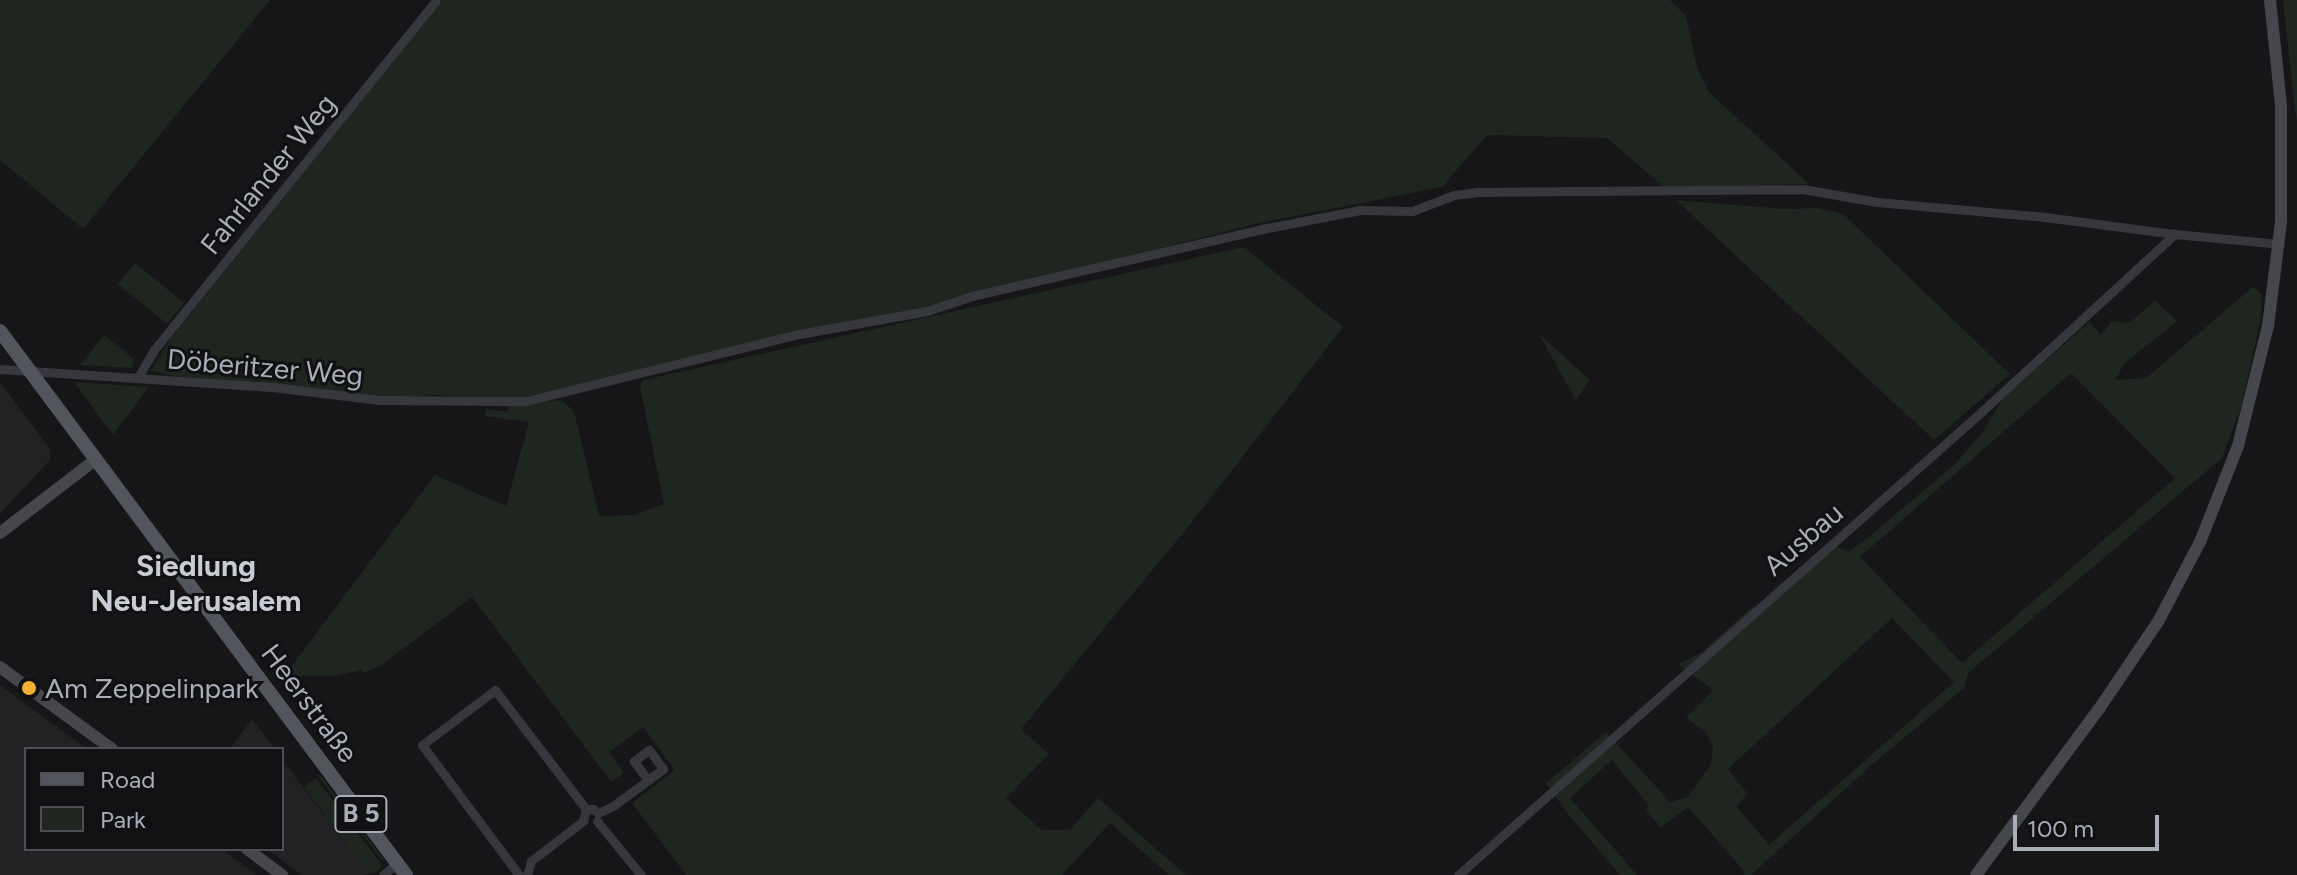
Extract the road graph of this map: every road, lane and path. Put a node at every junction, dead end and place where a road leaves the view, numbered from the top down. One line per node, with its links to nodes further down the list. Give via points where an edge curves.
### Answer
1 (436, 0): 8 (street, Fahrlander Weg, via 154,350)
2 (2270, 0): 4 (main road, via 2283,149)
3 (2175, 234): 4 (street); 8 (street, Döberitzer Weg, via 1877,202 1803,189 1478,192 1412,211 1360,210 1257,230 526,401 387,401); 24 (street, Ausbau)
4 (2280, 244): 25 (main road, via 2255,391 2200,542 2130,665)
5 (0, 331): 7 (main road, Heerstraße / B 5)
6 (0, 369): 7 (street, Döberitzer Weg)
7 (29, 371): 8 (street, Döberitzer Weg); 9 (main road, Heerstraße / B 5)
8 (138, 377)
9 (96, 459): 10 (main road); 18 (main road, Heerstraße / B 5)
10 (0, 533)
11 (0, 667): 12 (main road)
12 (109, 747)
13 (648, 780): 15 (street)
14 (586, 809): 15 (street); 16 (street); 21 (street, via 495,690 422,745)
15 (598, 817): 16 (street, via 590,825); 23 (street)
16 (583, 821): 22 (street, via 531,861)
17 (250, 851): 19 (main road)
18 (402, 869): 20 (street)
19 (282, 875)
20 (383, 875)
21 (519, 875)
22 (527, 875)
23 (641, 875)
24 (1458, 875)
25 (1976, 875)

